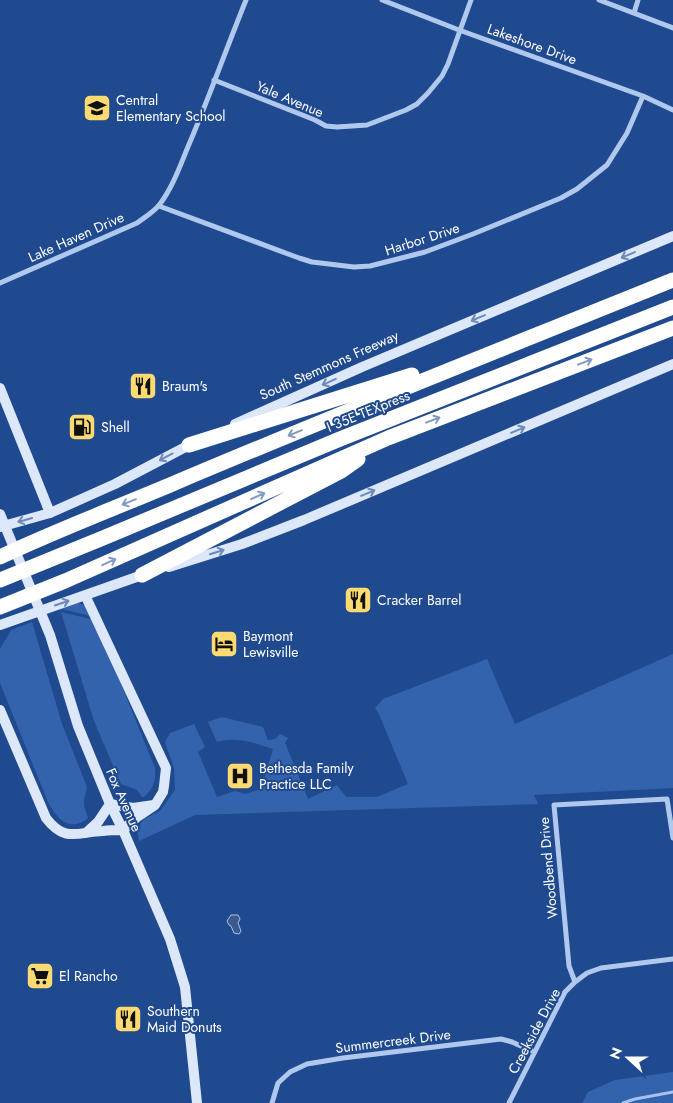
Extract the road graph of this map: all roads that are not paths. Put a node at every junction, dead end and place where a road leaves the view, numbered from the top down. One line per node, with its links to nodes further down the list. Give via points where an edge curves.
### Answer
1 (246, 0): 9 (street)
2 (382, 0): 8 (street, Lakeshore Drive)
3 (471, 0): 8 (street, Yale Avenue)
4 (599, 0): 6 (street)
5 (638, 0): 6 (street)
6 (634, 13): 7 (street)
7 (673, 28)
8 (460, 30): 9 (street, Yale Avenue, via 442,76 428,94 406,110 367,125 326,126); 10 (street, Lakeshore Drive)
9 (214, 80): 12 (street, via 174,180)
10 (643, 96): 11 (street, Lakeshore Drive); 12 (street, Harbor Drive, via 607,165 577,189 426,252 370,266 312,262)
11 (673, 110)
12 (159, 206): 15 (street, Lake Haven Drive, via 136,222)
13 (673, 236): 22 (main road, South Stemmons Freeway, one-way to 22, via 362,367)
14 (673, 280): 17 (highway)
15 (0, 283)
16 (673, 307): 28 (highway, I 35E TEXpress, via 340,439)
17 (600, 310): 22 (highway, via 393,382); 26 (highway, one-way to 26, via 237,456)
18 (673, 328): 21 (highway, one-way to 18)
19 (672, 366): 27 (main road, one-way to 19, via 242,544 304,520)
20 (0, 388): 23 (main road)
21 (388, 438): 27 (highway, via 341,471); 30 (highway, one-way to 21)
22 (188, 445): 23 (main road, South Stemmons Freeway, one-way to 23, via 115,484)
23 (50, 513): 25 (main road, South Stemmons Freeway, one-way to 25)
24 (0, 514): 33 (main road, Fox Avenue, via 50,635 78,726)
25 (0, 527)
26 (0, 557)
27 (142, 575): 29 (main road)
28 (0, 580)
29 (84, 595): 31 (main road, one-way to 29); 34 (main road, via 166,768 164,786)
30 (0, 607)
31 (0, 624)
32 (0, 710): 36 (main road, via 46,818 60,831 78,835)
33 (110, 804): 34 (main road, via 133,808); 35 (main road, Fox Avenue); 36 (main road)
34 (155, 805): 35 (main road)
35 (123, 830): 36 (main road); 41 (main road, Fox Avenue, via 170,940 185,987)
36 (86, 833)
37 (673, 838): 39 (street, Woodbend Drive, via 667,800 554,805 569,966)
38 (673, 959): 39 (street, Creekside Drive, via 601,968)
39 (575, 982): 40 (street, Creekside Drive, via 565,992)
40 (534, 1052): 42 (street, Summercreek Drive, via 501,1039 307,1064 290,1072 278,1083); 43 (street, Creekside Drive)
41 (196, 1103)
42 (272, 1103)
43 (509, 1103)

